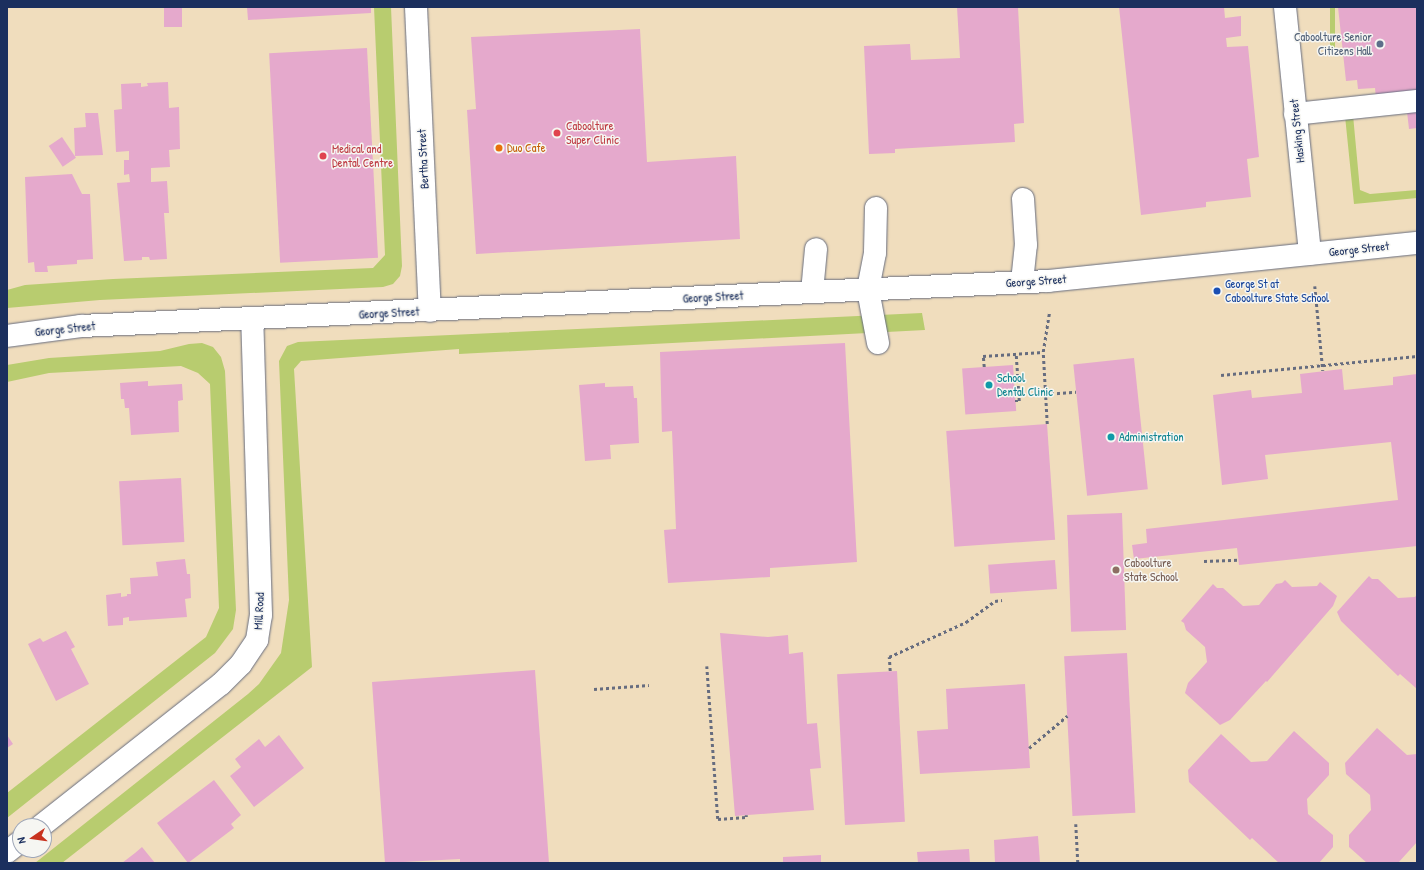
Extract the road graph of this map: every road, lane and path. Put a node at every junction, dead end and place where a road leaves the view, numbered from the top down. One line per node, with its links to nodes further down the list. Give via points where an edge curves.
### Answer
1 (416, 7): 14 (street, Bertha Street)
2 (1285, 7): 4 (street, Hasking Street)
3 (1417, 101): 4 (street)
4 (1294, 114): 9 (street, Hasking Street)
5 (1023, 199): 10 (street, via 1026,245)
6 (876, 208): 12 (street, via 875,253)
7 (1417, 243): 9 (street, George Street)
8 (816, 249): 13 (street)
9 (1310, 254): 10 (street, George Street)
10 (1022, 282): 12 (street, George Street)
11 (1315, 286): 22 (path)
12 (868, 290): 13 (street, George Street); 18 (street)
13 (812, 292): 14 (street, George Street)
14 (430, 311): 16 (street, George Street)
15 (1048, 313): 19 (path)
16 (252, 320): 17 (street, George Street, via 81,326); 40 (street, Mill Road, via 261,615 257,640 241,664 221,684)
17 (7, 336)
18 (878, 343)
19 (1043, 352): 20 (path); 27 (path)
20 (1016, 354): 23 (path, via 983,356); 28 (path, via 1019,401)
21 (1417, 356): 22 (path)
22 (1322, 365): 24 (path); 25 (path)
23 (984, 367)
24 (1323, 371)
25 (1221, 375)
26 (1076, 392): 27 (path)
27 (1045, 394): 29 (path)
28 (1015, 401)
29 (1047, 424)
30 (1238, 560): 31 (path)
31 (1204, 561)
32 (1002, 600): 34 (path, via 995,601 966,622 890,657)
33 (707, 666): 39 (path, via 718,819)
34 (890, 671)
35 (649, 685): 36 (path)
36 (594, 689)
37 (1067, 716): 38 (path)
38 (1029, 748)
39 (746, 815)
40 (50, 818)
41 (1076, 824): 42 (path)
42 (1078, 863)

